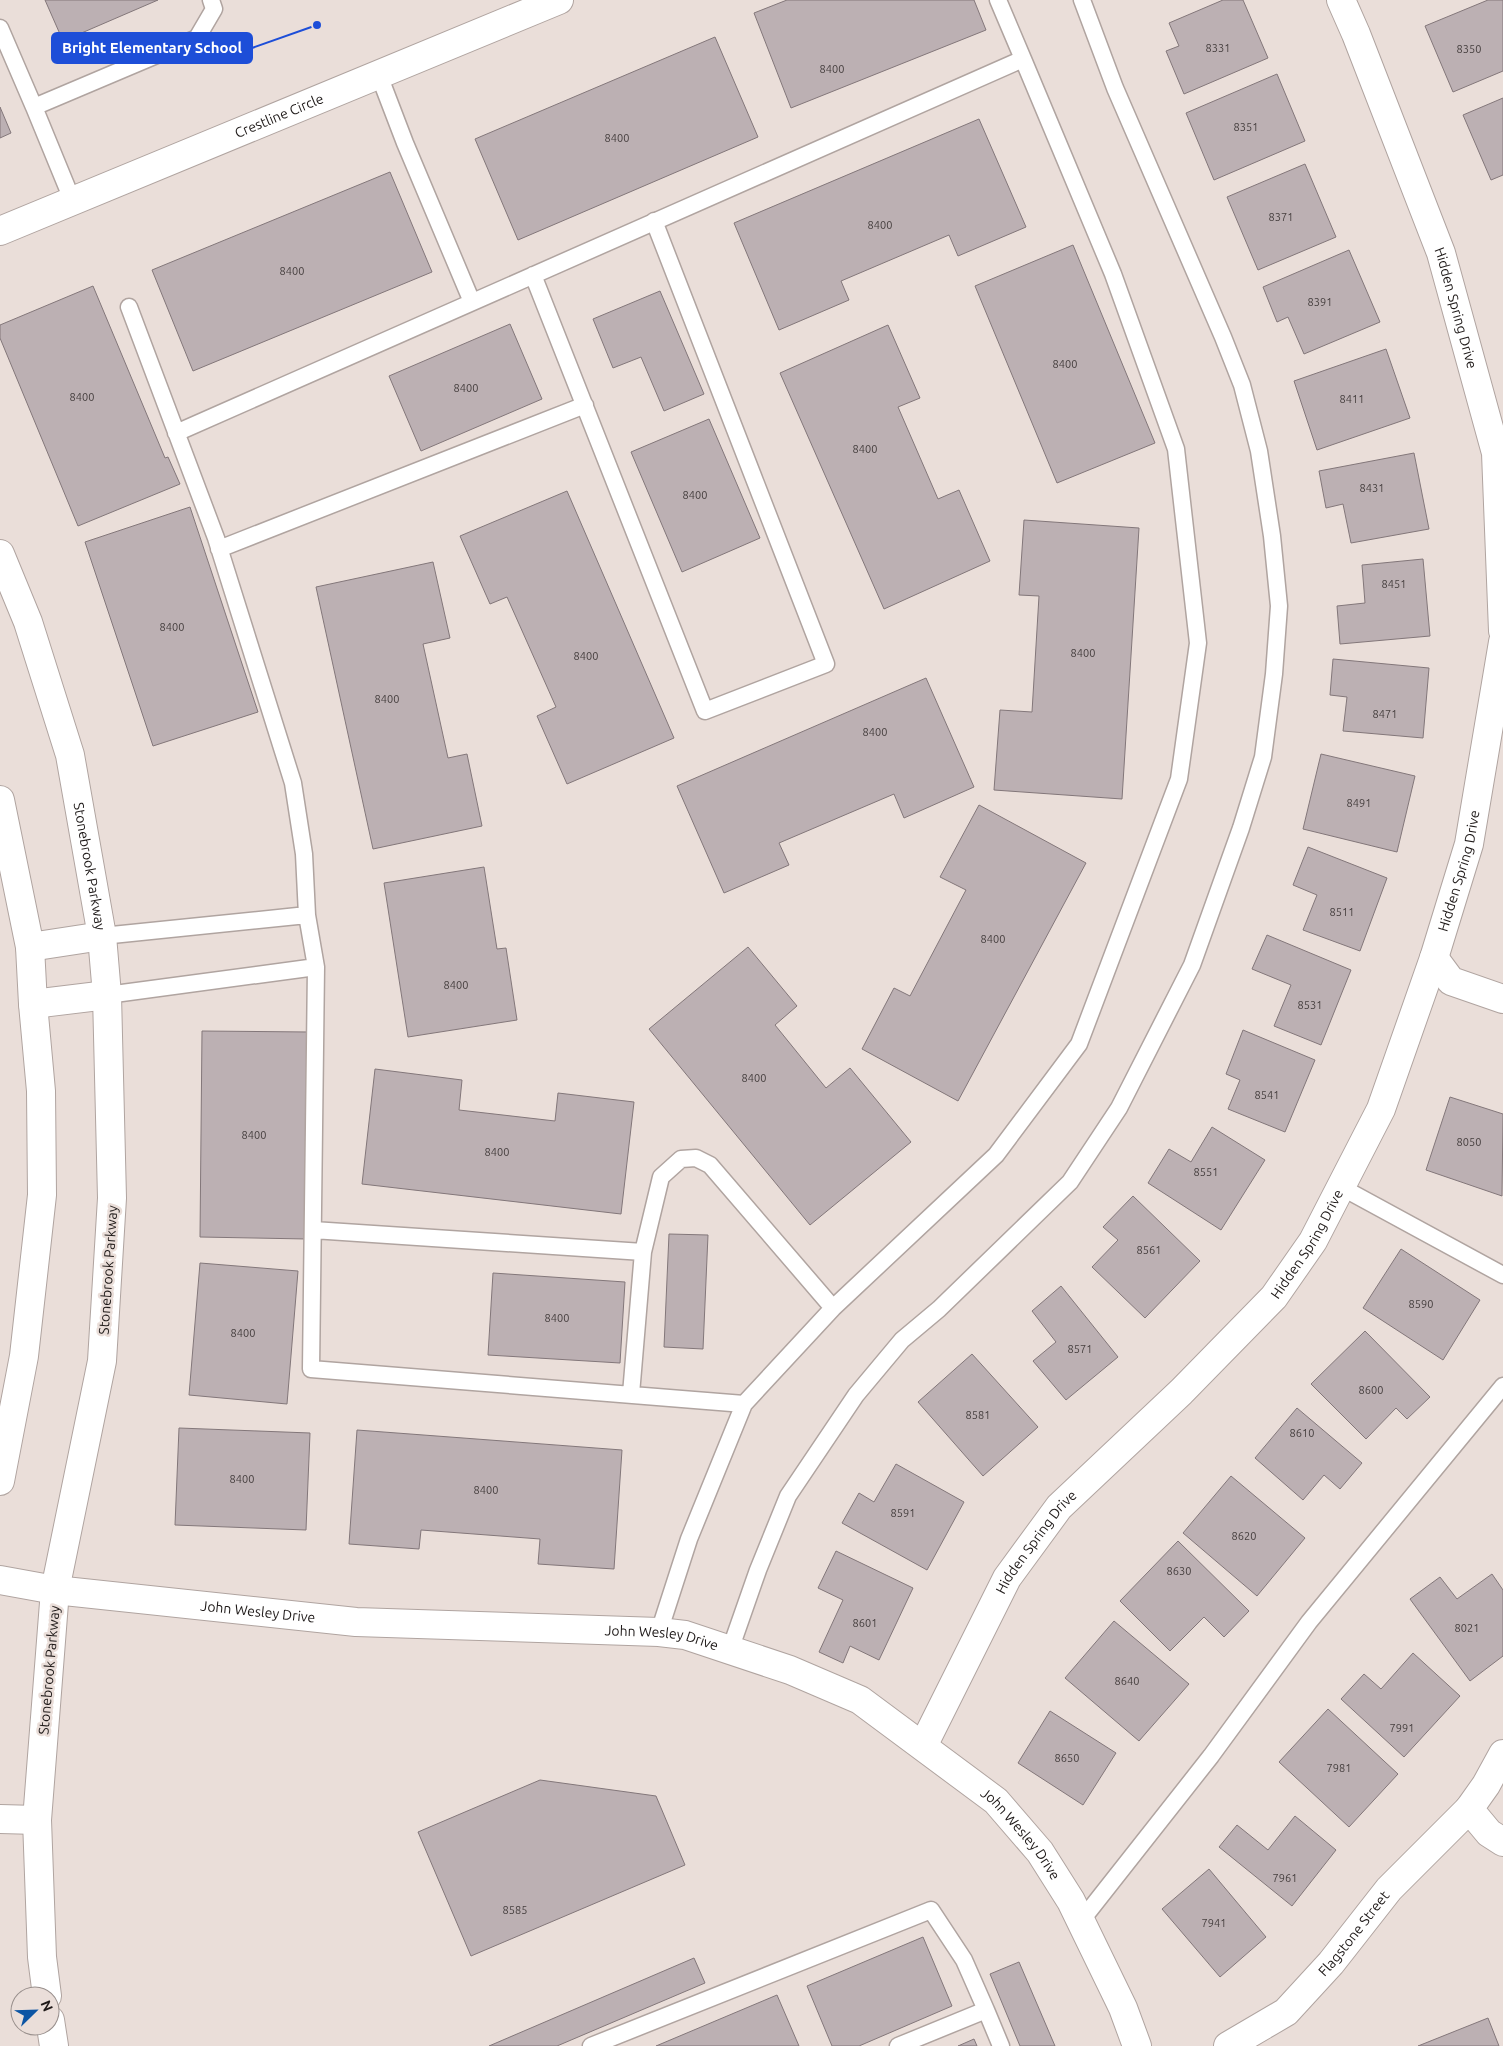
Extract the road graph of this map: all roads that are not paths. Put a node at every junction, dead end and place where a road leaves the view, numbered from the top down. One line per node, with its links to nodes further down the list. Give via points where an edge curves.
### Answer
1 (211, 0): 9 (lane, via 214,9 197,38)
2 (559, 0): 8 (street, Crestline Circle)
3 (998, 0): 7 (lane)
4 (1082, 0): 43 (lane, via 1115,88 1242,385 1259,452 1279,606 1263,757 1192,965 1119,1108 1070,1182 946,1303 902,1340 856,1394 788,1496)
5 (1341, 0): 20 (street, Hidden Spring Drive, via 1441,253 1496,453)
6 (0, 28): 9 (lane)
7 (1023, 59): 11 (lane); 35 (lane, via 1113,274 1176,449 1198,643 1179,779 1079,1044 996,1155)
8 (379, 75): 10 (street, Crestline Circle); 14 (lane)
9 (34, 107): 10 (lane)
10 (73, 202): 12 (street, Crestline Circle)
11 (654, 222): 13 (lane); 16 (lane, via 826,664 705,711)
12 (0, 231)
13 (533, 275): 14 (lane); 16 (lane)
14 (472, 302): 17 (lane)
15 (128, 307): 17 (lane)
16 (585, 405): 18 (lane)
17 (176, 433): 18 (lane)
18 (219, 549): 23 (lane, via 293,784 304,854)
19 (0, 554): 24 (street, Stonebrook Parkway, via 28,622 70,755)
20 (1503, 631)
21 (1503, 642): 26 (street, Hidden Spring Drive, via 1470,844)
22 (0, 800): 25 (street)
23 (307, 915): 24 (lane); 27 (lane)
24 (102, 936): 25 (street); 28 (street, Stonebrook Parkway)
25 (30, 947): 30 (street)
26 (1434, 958): 29 (street, via 1451,981); 31 (street, Hidden Spring Drive, via 1381,1109)
27 (316, 967): 28 (lane); 32 (lane)
28 (107, 995): 30 (street); 41 (street, Stonebrook Parkway, via 112,1198 102,1361)
29 (1503, 999)
30 (33, 1004): 39 (street, via 41,1091 42,1195 24,1356)
31 (1341, 1187): 34 (lane); 44 (street, Hidden Spring Drive, via 1313,1241 1274,1297 1181,1392 1058,1507 1007,1578)
32 (313, 1230): 33 (lane); 37 (lane, via 311,1369)
33 (643, 1252): 35 (lane, via 661,1177 681,1159 696,1158 710,1165); 37 (lane)
34 (1503, 1274)
35 (833, 1308): 38 (lane)
36 (1503, 1386): 50 (lane, via 1309,1622 1211,1756)
37 (631, 1394): 38 (lane)
38 (744, 1404): 42 (lane, via 689,1540)
39 (0, 1481)
40 (0, 1580): 41 (street, John Wesley Drive)
41 (55, 1590): 42 (street, John Wesley Drive, via 356,1622); 48 (street, Stonebrook Parkway)
42 (659, 1632): 43 (street, John Wesley Drive, via 685,1635)
43 (730, 1650): 44 (street, John Wesley Drive, via 790,1670 860,1700)
44 (923, 1746): 50 (street, John Wesley Drive, via 996,1801 1040,1852)
45 (1503, 1754): 46 (street, Flagstone Street)
46 (1470, 1808): 49 (street, via 1489,1833); 57 (street, Flagstone Street, via 1389,1889 1331,1963 1286,2012)
47 (0, 1819): 48 (street)
48 (36, 1820): 51 (street, Stonebrook Parkway)
49 (1503, 1842)
50 (1081, 1920): 56 (street, John Wesley Drive, via 1123,2008)
51 (46, 1986)
52 (986, 2010): 53 (lane, via 964,1960 931,1910); 54 (lane); 55 (lane)
53 (591, 2046)
54 (898, 2046)
55 (1001, 2046)
56 (1137, 2046)
57 (1228, 2046)

